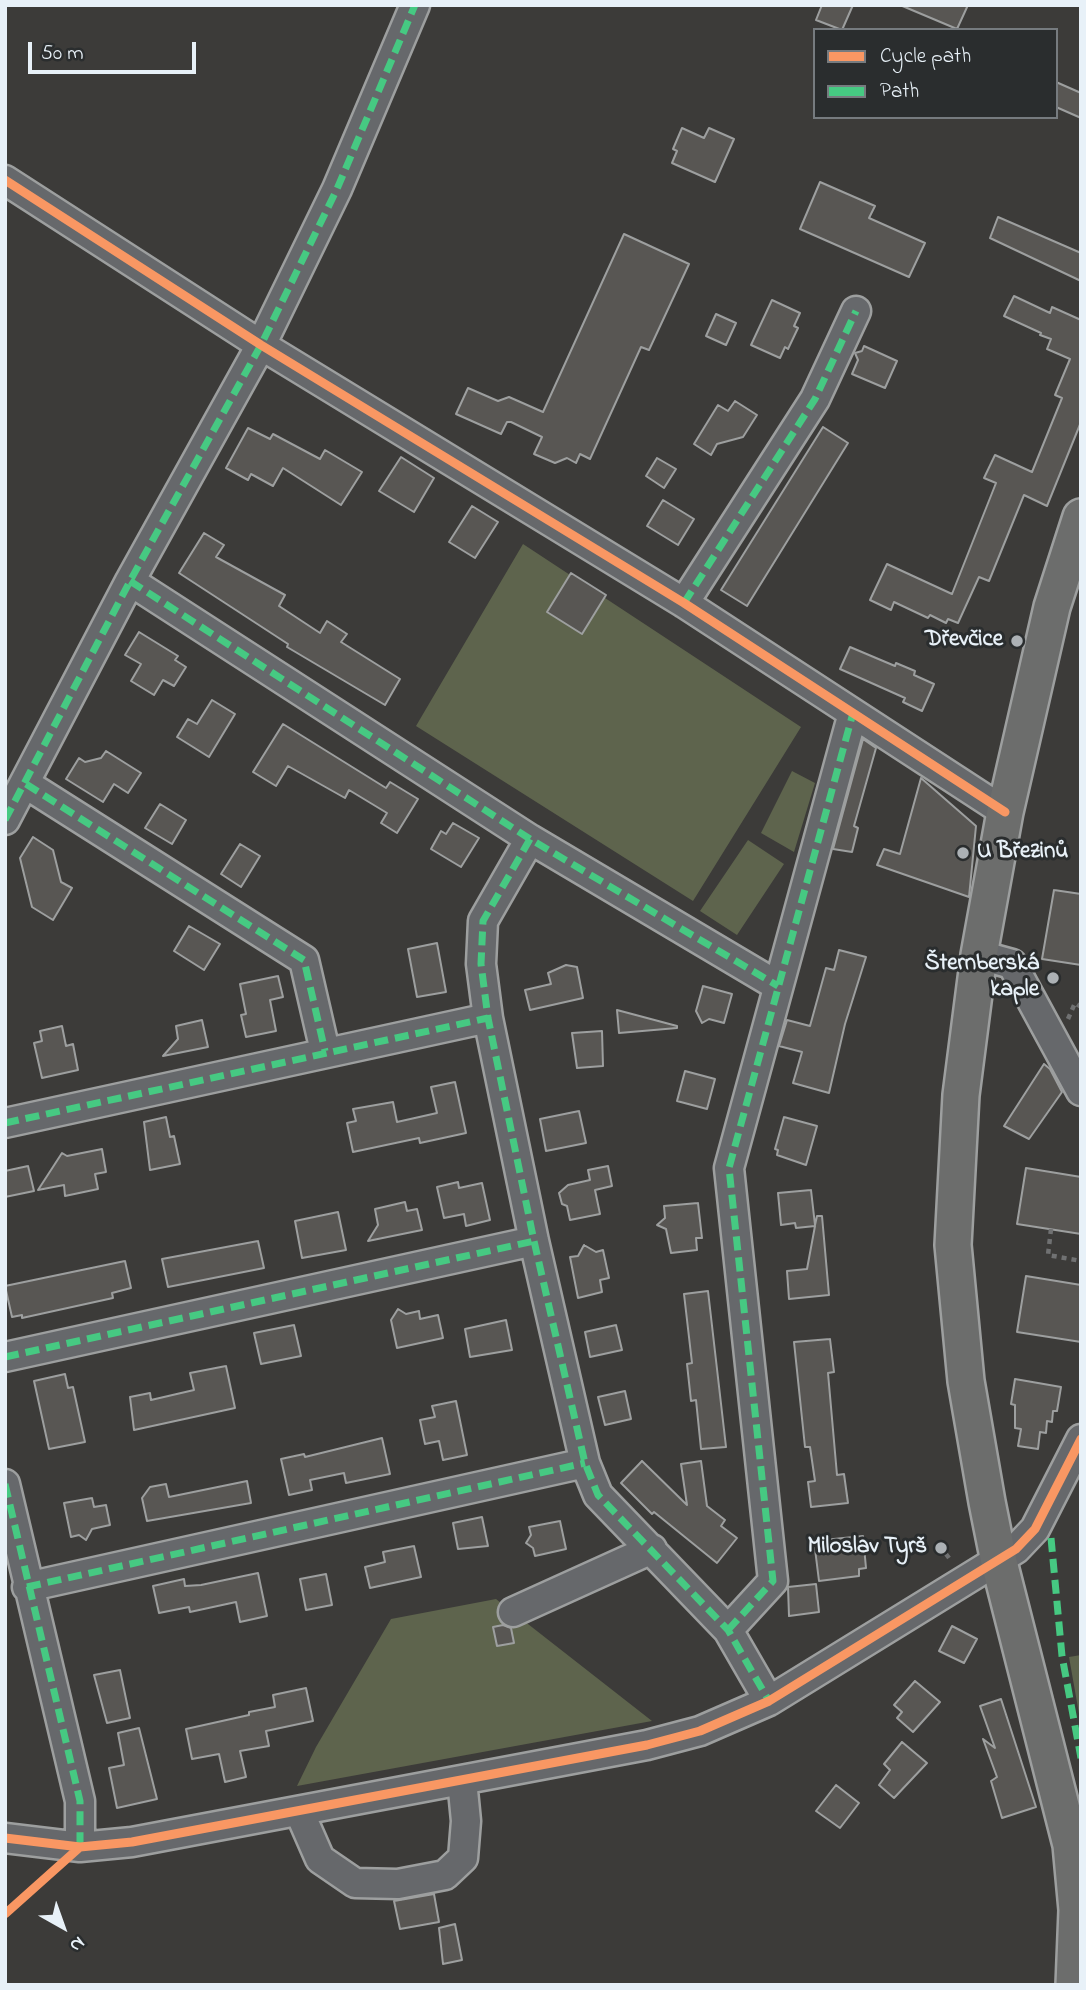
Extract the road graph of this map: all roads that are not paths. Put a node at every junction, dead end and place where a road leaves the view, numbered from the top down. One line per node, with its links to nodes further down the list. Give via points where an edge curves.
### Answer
1 (415, 5): 4 (street, via 337,189)
2 (5, 180): 4 (street)
3 (856, 311): 7 (street, via 815,399)
4 (261, 345): 6 (street); 7 (street)
5 (1081, 517): 10 (main road, via 1052,607)
6 (130, 580): 9 (street); 12 (street)
7 (684, 603): 8 (street)
8 (853, 713): 10 (street); 14 (street)
9 (26, 784): 11 (street); 16 (street, via 304,960)
10 (1005, 812): 13 (main road)
11 (5, 820)
12 (530, 839): 14 (street); 15 (street, via 483,921 481,964)
13 (979, 955): 17 (street, via 1012,964); 25 (main road, via 961,1095 953,1245 966,1381)
14 (778, 986): 28 (street, via 729,1168 773,1581)
15 (488, 1018): 16 (street); 19 (street)
16 (326, 1051): 18 (street)
17 (1081, 1091)
18 (5, 1123)
19 (534, 1241): 20 (street); 22 (street)
20 (5, 1357)
21 (1081, 1439): 25 (street, via 1043,1534)
22 (585, 1463): 24 (street, via 598,1495); 26 (street)
23 (5, 1484): 26 (street)
24 (652, 1549): 27 (street); 28 (street)
25 (999, 1562): 29 (street); 34 (main road, via 1071,1845)
26 (27, 1587): 33 (street, via 80,1801)
27 (513, 1612)
28 (728, 1630): 29 (street)
29 (769, 1701): 30 (street, via 700,1731 647,1745)
30 (462, 1780): 31 (street); 31 (street, via 467,1821 463,1858 445,1875 398,1884 355,1883 320,1858)
31 (299, 1811): 33 (street, via 132,1842)
32 (5, 1839): 33 (street)
33 (80, 1847)
34 (1079, 1910): 35 (main road)
35 (1074, 1985)

